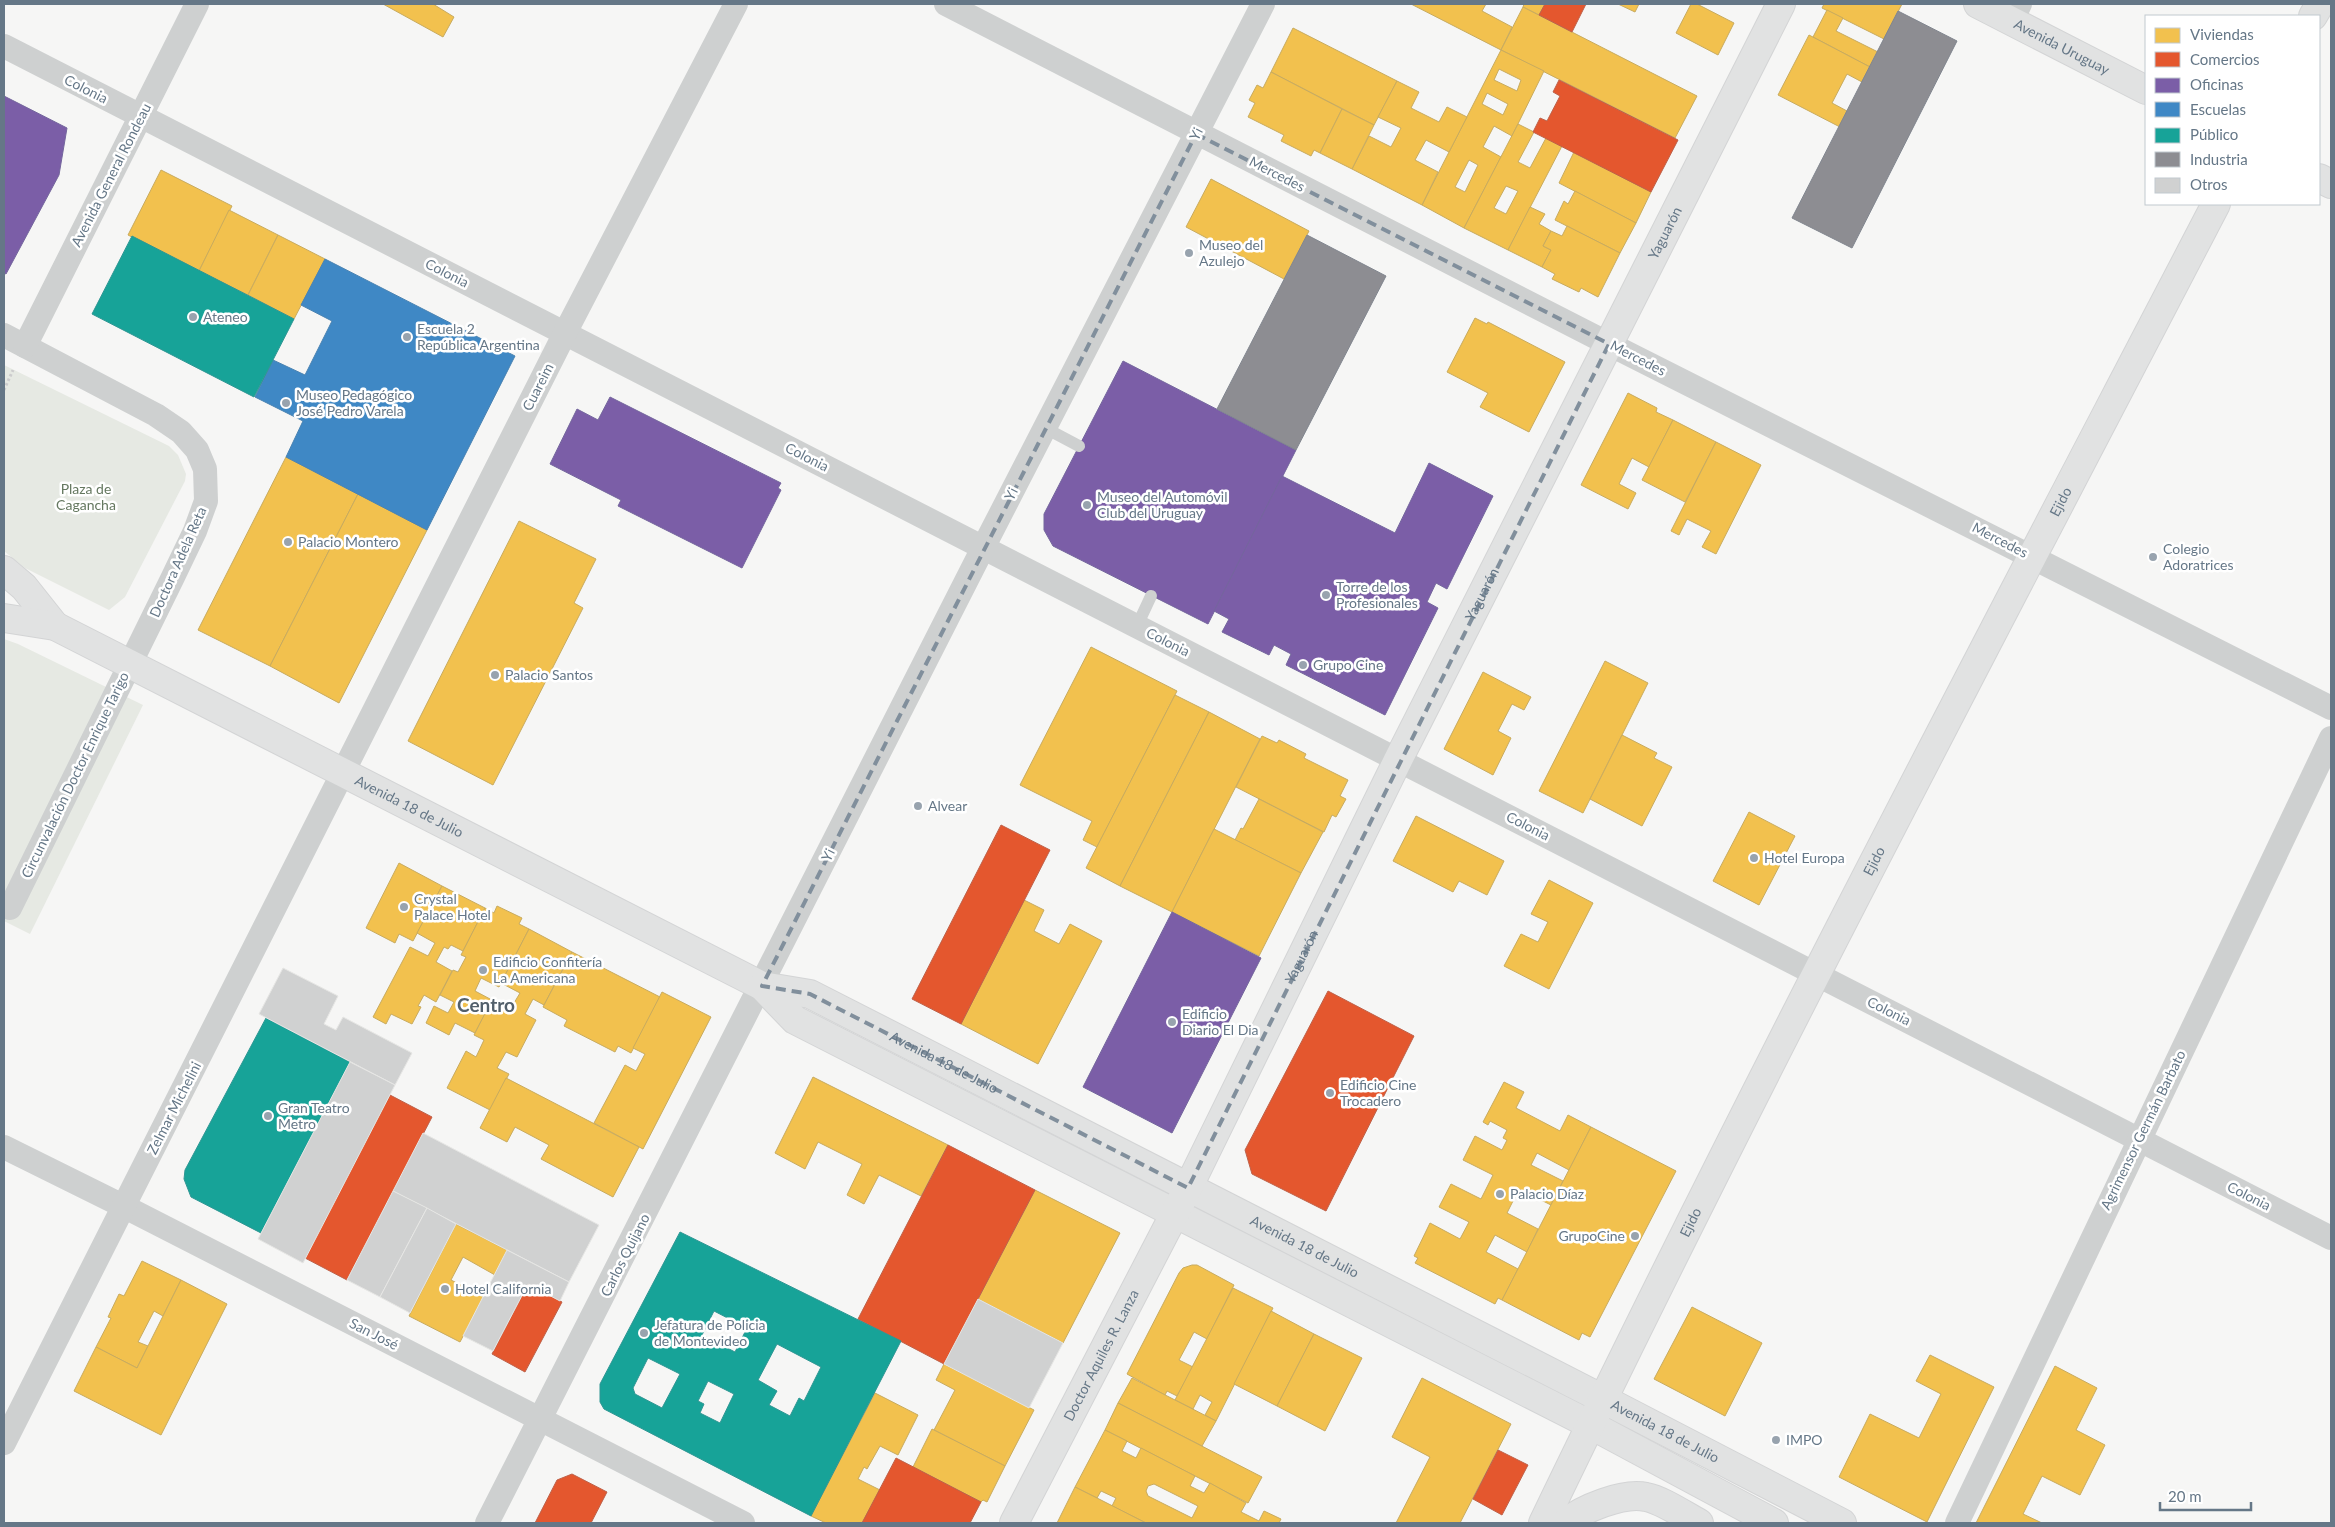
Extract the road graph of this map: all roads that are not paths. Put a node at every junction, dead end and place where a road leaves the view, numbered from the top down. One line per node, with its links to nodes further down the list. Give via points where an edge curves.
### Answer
1 (197, 4): 12 (street, Avenida General Rondeau)
2 (736, 4): 15 (street, Cuareim)
3 (946, 4): 13 (street, Mercedes)
4 (1263, 4): 13 (street, Yi)
5 (1781, 4): 17 (street, Yaguarón)
6 (1978, 4): 8 (street, Avenida Uruguay)
7 (2320, 4): 9 (street)
8 (2016, 12): 11 (street, Avenida Uruguay)
9 (2314, 15)
10 (4, 46): 12 (street, Colonia)
11 (2145, 89)
12 (141, 117): 15 (street, Colonia); 18 (street, Avenida General Rondeau)
13 (1196, 134): 17 (street, Mercedes); 19 (street, Yi)
14 (2215, 205): 22 (street, Ejido)
15 (565, 333): 21 (street, Colonia); 32 (street, Cuareim)
16 (4, 335): 18 (street, Doctora Adela Reta)
17 (1609, 344): 22 (street, Mercedes); 31 (street, Yaguarón)
18 (25, 346): 28 (street, Doctora Adela Reta, via 156,415 181,432 197,450 205,469 206,501 195,532)
19 (1045, 428): 20 (lane); 21 (street, Yi)
20 (1079, 446)
21 (983, 548): 27 (street, Colonia); 35 (street, Yi)
22 (2032, 556): 29 (street, Mercedes); 34 (street, Ejido)
23 (4, 570): 26 (street, Avenida 18 de Julio, via 24,587)
24 (1152, 596): 27 (lane)
25 (4, 618): 26 (street, Avenida 18 de Julio)
26 (54, 626): 28 (street, Avenida 18 de Julio)
27 (1137, 626): 31 (street, Colonia)
28 (130, 664): 32 (street, Avenida 18 de Julio); 33 (street, Circunvalación Doctor Enrique Tarigo, via 10,908)
29 (2331, 708)
30 (2331, 738): 36 (street, Agrimensor Germán Barbato)
31 (1398, 760): 34 (street, Colonia); 38 (street, Yaguarón)
32 (343, 771): 35 (street, Avenida 18 de Julio); 39 (street, Zelmar Michelini)
33 (4, 905)
34 (1815, 973): 36 (street, Colonia); 42 (street, Ejido)
35 (762, 986): 38 (street, Avenida 18 de Julio, via 810,994); 40 (street, Avenida 18 de Julio, via 795,1020); 43 (street, Carlos Quijano)
36 (2138, 1139): 41 (street, Colonia); 57 (street, Agrimensor Germán Barbato)
37 (4, 1147): 39 (street, San José)
38 (1188, 1188): 40 (street, Doctor Aquiles R. Lanza); 42 (street, Avenida 18 de Julio)
39 (125, 1207): 43 (street, San José); 45 (street, Zelmar Michelini)
40 (1174, 1214): 44 (street, Avenida 18 de Julio); 50 (street, Doctor Aquiles R. Lanza)
41 (2331, 1238)
42 (1603, 1399): 44 (street, Ejido); 56 (street, Avenida 18 de Julio)
43 (541, 1420): 48 (street, Carlos Quijano); 49 (street, San José)
44 (1591, 1425): 47 (street, Avenida 18 de Julio); 51 (street, Ejido)
45 (4, 1443)
46 (1645, 1496): 47 (street, Avenida 18 de Julio, via 1678,1494); 52 (street, Avenida 18 de Julio, via 1609,1501 1589,1508); 53 (street)
47 (1732, 1501): 54 (street, Avenida 18 de Julio); 55 (street, Avenida 18 de Julio)
48 (487, 1523)
49 (743, 1523)
50 (1014, 1523)
51 (1544, 1523)
52 (1565, 1523)
53 (1698, 1523)
54 (1748, 1523)
55 (1774, 1523)
56 (1842, 1523)
57 (1957, 1523)

